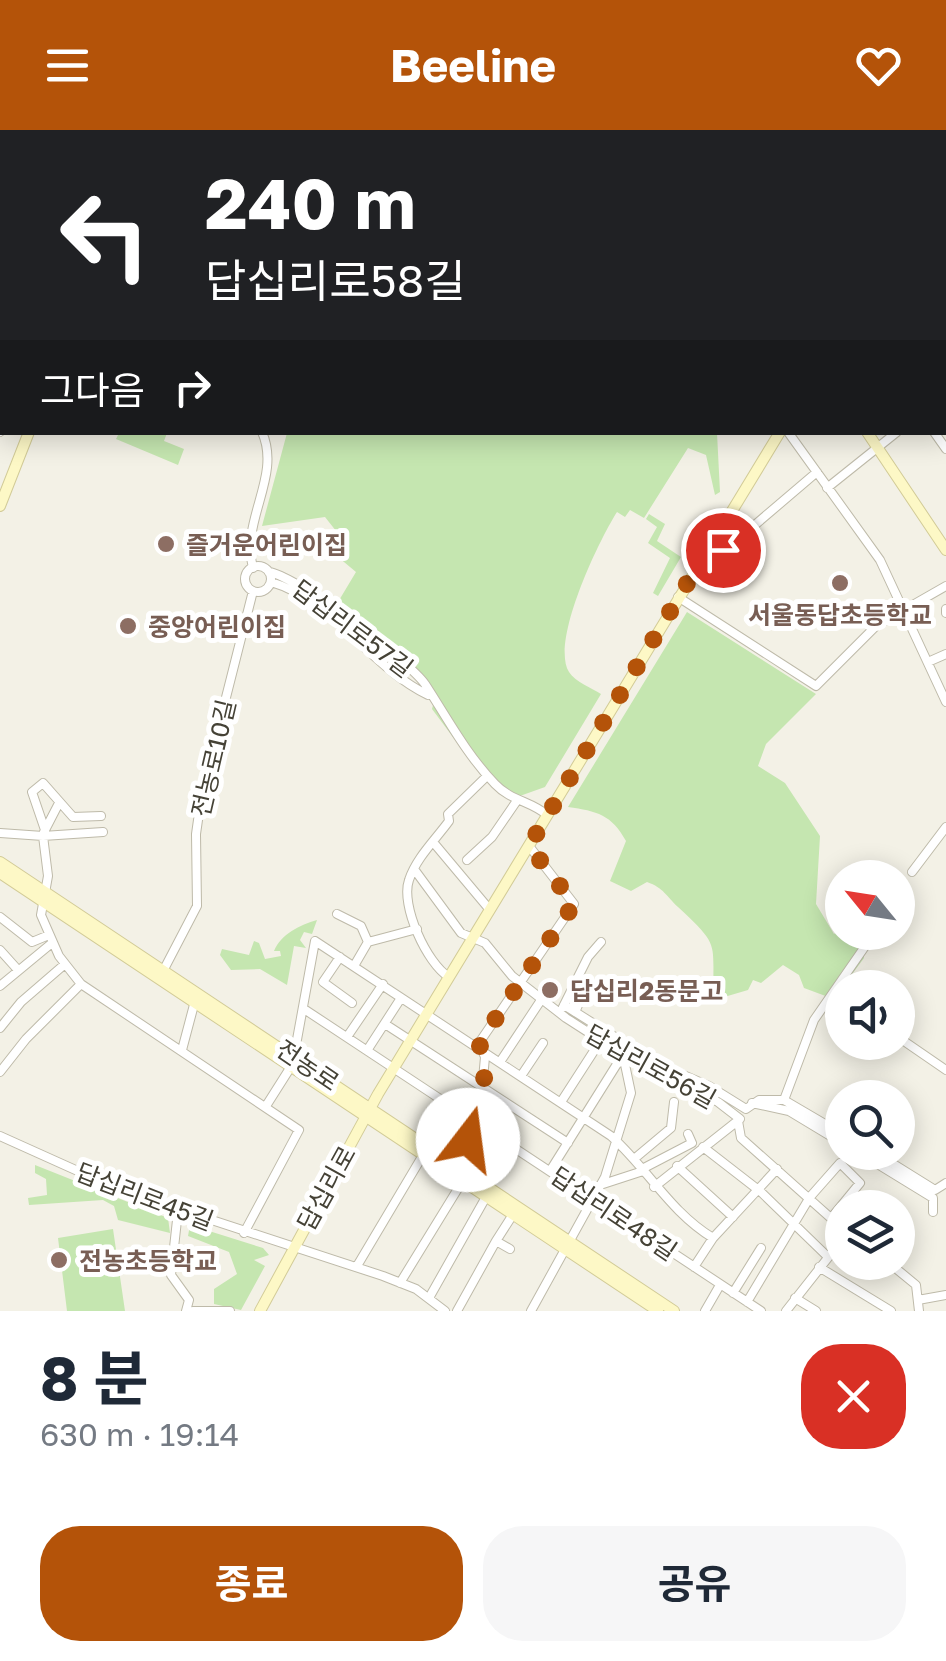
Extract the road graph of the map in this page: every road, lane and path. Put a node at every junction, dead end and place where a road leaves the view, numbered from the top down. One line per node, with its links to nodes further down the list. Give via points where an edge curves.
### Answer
1 (27, 435): 10 (main road)
2 (263, 435): 13 (street, via 270,461 252,525)
3 (778, 435): 12 (main road, 답십리로)
4 (790, 435): 8 (street)
5 (869, 435): 7 (main road)
6 (895, 435): 7 (street)
7 (880, 451): 9 (street); 11 (main road)
8 (816, 472): 9 (street); 12 (street, via 736,541)
9 (827, 488): 19 (street, via 880,560)
10 (0, 506)
11 (946, 550)
12 (706, 552): 18 (main road, 답십리로)
13 (253, 568): 14 (street); 17 (street, via 246,579)
14 (269, 572): 15 (street); 22 (street, 답십리로57길, via 360,628 419,678)
15 (271, 582): 17 (street); 22 (street, 답십리로57길, via 331,619)
16 (946, 586): 19 (street)
17 (253, 591): 54 (street, 전농로10길, via 202,792 196,906)
18 (678, 597): 19 (street, via 816,686 876,626); 27 (main road, 답십리로)
19 (904, 608): 21 (street)
20 (946, 654): 21 (street)
21 (928, 662): 23 (street)
22 (428, 695): 24 (street, 답십리로57길)
23 (946, 702)
24 (487, 776): 25 (street, 답십리로57길); 33 (street, via 448,814)
25 (516, 802): 27 (street, 답십리로57길); 35 (street)
26 (59, 803): 28 (street, via 73,817); 32 (street); 32 (street, via 44,783 32,790)
27 (547, 815): 34 (main road, 답십리로)
28 (101, 816)
29 (946, 827): 37 (street)
30 (103, 832): 32 (street)
31 (0, 833): 32 (street)
32 (44, 833): 40 (street)
33 (434, 842): 38 (street); 41 (street)
34 (529, 846): 41 (main road, 답십리로); 56 (street, via 574,904)
35 (467, 860)
36 (0, 862): 40 (main road, 전농로)
37 (915, 868)
38 (414, 870): 44 (street, via 406,890); 45 (street, via 448,918)
39 (0, 873): 40 (main road, 전농로)
40 (44, 897): 46 (street, via 41,915); 54 (main road, 전농로)
41 (490, 910): 45 (main road, 답십리로)
42 (338, 914): 47 (street, via 367,931)
43 (0, 916): 46 (street, via 32,942)
44 (418, 929): 47 (street); 55 (street, via 423,948)
45 (473, 938): 55 (main road, 답십리로); 56 (street, 답십리로56길)
46 (50, 939): 51 (street); 53 (street)
47 (368, 942): 52 (street)
48 (601, 942): 66 (street)
49 (0, 950): 53 (street)
50 (340, 957): 52 (street); 64 (street, via 323,982); 67 (street, via 315,941)
51 (65, 964): 57 (street); 71 (street)
52 (354, 966): 58 (street)
53 (18, 970): 59 (street)
54 (162, 974): 63 (main road, 전농로); 81 (main road, 전농로)
55 (449, 976): 69 (main road, 답십리로)
56 (519, 982): 61 (street, 답십리로56길); 79 (street, via 479,1043)
57 (81, 984): 78 (street); 85 (street)
58 (382, 984): 62 (street); 72 (street)
59 (0, 986)
60 (584, 992): 68 (street)
61 (543, 997): 66 (street, 답십리로56길); 82 (street)
62 (401, 998): 69 (street); 70 (street)
63 (195, 1001): 78 (street); 81 (main road, 전농로)
64 (352, 1003)
65 (825, 1006): 88 (street)
66 (562, 1008): 68 (street); 74 (street, 답십리로56길)
67 (304, 1010): 72 (street); 81 (street)
68 (576, 1012): 92 (street, via 658,1064)
69 (427, 1014): 73 (main road, 답십리로); 79 (street)
70 (385, 1024): 73 (street); 76 (street)
71 (0, 1028)
72 (347, 1036): 76 (street)
73 (411, 1040): 83 (main road, 답십리로); 87 (street)
74 (601, 1040): 80 (street, 답십리로56길); 89 (street)
75 (543, 1043): 86 (street)
76 (368, 1049): 83 (street)
77 (915, 1049): 84 (street)
78 (182, 1050): 91 (street)
79 (482, 1051): 82 (street); 87 (street)
80 (623, 1055): 94 (street); 95 (street, 답십리로56길); 101 (street, via 631,1092)
81 (293, 1061): 91 (street, 전농로); 93 (main road, 전농로)
82 (500, 1062): 86 (street)
83 (394, 1067): 93 (main road, 답십리로); 96 (street, 답십리로48길)
84 (946, 1070)
85 (0, 1072)
86 (522, 1076): 89 (street)
87 (482, 1086): 96 (street); 102 (street)
88 (784, 1100): 92 (street); 97 (street)
89 (561, 1102): 94 (street)
90 (674, 1102): 105 (street, via 670,1128)
91 (266, 1106): 128 (street, 답십리로, via 299,1130)
92 (749, 1106): 95 (street, 답십리로56길); 98 (street, via 789,1112)
93 (368, 1111): 104 (main road, 전농로); 106 (main road, 전농로); 132 (main road, 답십리로)
94 (584, 1118): 101 (street); 102 (street)
95 (740, 1119): 103 (street); 108 (street, 답십리로56길, via 740,1138)
96 (479, 1123): 106 (street); 112 (street, 답십리로48길)
97 (825, 1124)
98 (825, 1133)
99 (688, 1134): 109 (street, via 692,1142)
100 (0, 1136): 123 (street, 답십리로45길)
101 (616, 1140): 105 (street); 115 (street)
102 (568, 1143): 112 (street)
103 (703, 1147): 107 (street); 118 (street)
104 (423, 1155): 113 (main road, 전농로); 137 (street)
105 (634, 1159): 109 (street)
106 (453, 1164): 131 (main road, 전농로)
107 (677, 1166): 116 (street); 126 (street)
108 (777, 1169): 118 (street); 120 (street, 답십리로56길)
109 (643, 1170): 115 (street); 116 (street)
110 (887, 1170): 124 (street, via 933,1198)
111 (903, 1170): 114 (street, via 936,1190)
112 (550, 1171): 121 (street, 답십리로48길)
113 (462, 1182): 119 (main road, 전농로); 141 (street)
114 (946, 1184)
115 (600, 1185): 121 (street)
116 (654, 1187): 129 (street)
117 (855, 1190): 120 (street, via 860,1184 840,1162)
118 (756, 1192): 126 (street); 127 (street)
119 (486, 1197): 125 (main road, 전농로); 145 (street)
120 (810, 1197): 122 (street, 답십리로56길); 127 (street)
121 (594, 1200): 131 (street); 139 (street, 답십리로48길)
122 (825, 1210)
123 (178, 1211): 128 (street, 답십리로45길); 149 (street, via 171,1276 189,1300)
124 (934, 1212)
125 (512, 1216): 130 (street); 131 (main road, 전농로)
126 (733, 1216): 129 (street)
127 (794, 1226): 135 (street); 148 (street)
128 (244, 1233): 132 (street, 답십리로45길)
129 (714, 1238): 139 (street)
130 (496, 1241): 134 (street); 153 (street)
131 (567, 1245): 154 (street); 155 (main road, 전농로); 156 (main road, 전농로)
132 (293, 1248): 137 (street, 답십리로45길); 151 (main road, 답십리로)
133 (761, 1248): 143 (street)
134 (510, 1249)
135 (825, 1254)
136 (825, 1258): 138 (street)
137 (358, 1266): 141 (street, 답십리로45길)
138 (818, 1266): 146 (street); 161 (street)
139 (694, 1267): 142 (street, 답십리로48길)
140 (910, 1280): 147 (street)
141 (400, 1283): 145 (street, 답십리로45길)
142 (720, 1285): 143 (street, 답십리로48길); 157 (street)
143 (733, 1293): 148 (street, 답십리로48길)
144 (946, 1295): 147 (street)
145 (429, 1298): 152 (street, 답십리로45길)
146 (795, 1298): 159 (street); 160 (street)
147 (918, 1300): 162 (street)
148 (746, 1302): 158 (street, 답십리로48길)
149 (189, 1311): 150 (street)
150 (230, 1311)
151 (260, 1311)
152 (446, 1311)
153 (457, 1311)
154 (531, 1311)
155 (658, 1311)
156 (674, 1311)
157 (705, 1311)
158 (761, 1311)
159 (786, 1311)
160 (816, 1311)
161 (891, 1311)
162 (920, 1311)

